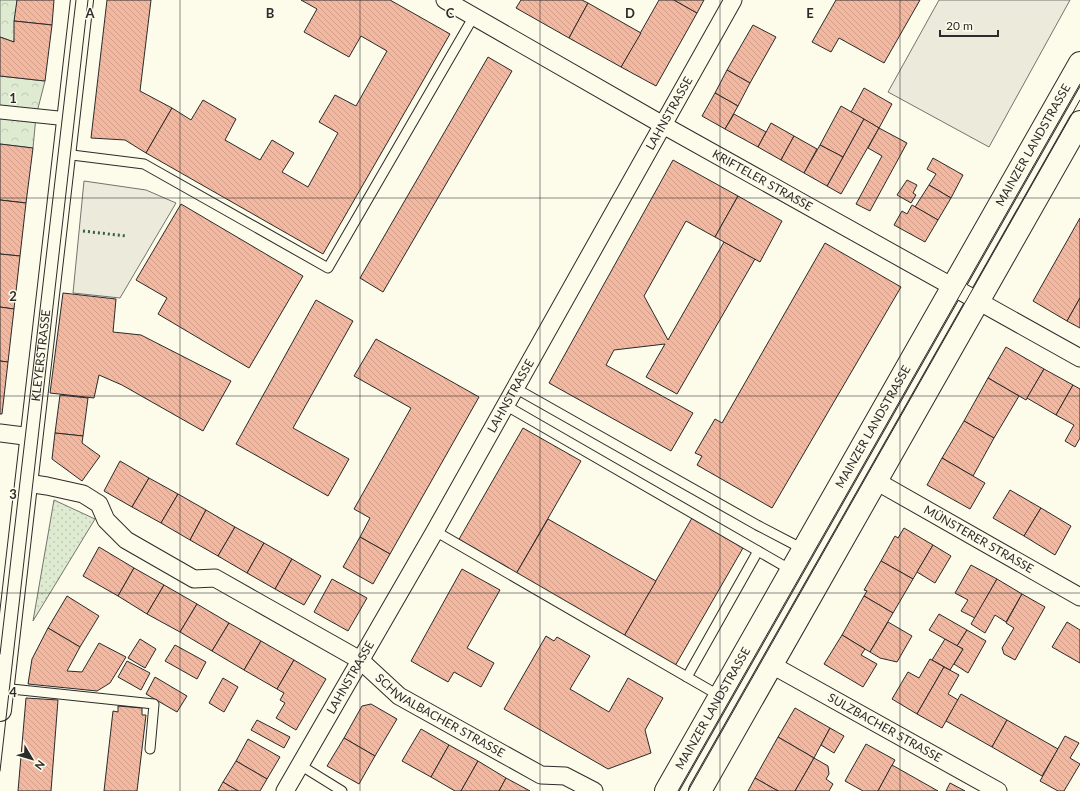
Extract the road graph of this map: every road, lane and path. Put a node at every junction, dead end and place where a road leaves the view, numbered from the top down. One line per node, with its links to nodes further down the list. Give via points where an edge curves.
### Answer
1 (82, 0): 7 (main road, KLEYERSTRASSE)
2 (445, 0): 4 (street, KRIFTELER STRASSE)
3 (732, 0): 9 (street, LAHNSTRASSE)
4 (474, 16): 9 (street, KRIFTELER STRASSE); 10 (lane, via 328,268 144,164)
5 (1080, 63): 11 (main road, MAINZER LANDSTRASSE)
6 (0, 112): 7 (street)
7 (68, 119): 10 (main road, KLEYERSTRASSE)
8 (1080, 122): 12 (main road)
9 (663, 124): 11 (street, KRIFTELER STRASSE); 14 (street, LAHNSTRASSE)
10 (64, 154): 17 (main road, KLEYERSTRASSE)
11 (953, 286): 12 (street, KRIFTELER STRASSE); 21 (main road, MAINZER LANDSTRASSE)
12 (979, 301): 13 (street, KRIFTELER STRASSE); 18 (main road)
13 (1080, 358)
14 (515, 388): 15 (street, LAHNSTRASSE); 21 (lane)
15 (505, 405): 20 (street, LAHNSTRASSE); 22 (lane)
16 (0, 433): 17 (street)
17 (32, 437): 19 (main road, KLEYERSTRASSE)
18 (876, 481): 24 (street, MÜNSTERER STRASSE); 26 (main road)
19 (27, 483): 25 (street, SCHWALBACHER STRASSE, via 83,494 99,504 106,520 126,540 194,579 215,578); 28 (main road, KLEYERSTRASSE)
20 (435, 531): 25 (street, LAHNSTRASSE); 27 (lane)
21 (803, 549): 23 (main road, MAINZER LANDSTRASSE)
22 (758, 551): 23 (lane); 27 (lane)
23 (791, 570): 29 (main road, MAINZER LANDSTRASSE)
24 (1080, 597)
25 (360, 660): 32 (street, LAHNSTRASSE); 35 (street, SCHWALBACHER STRASSE, via 399,696 541,775 565,776)
26 (772, 665): 37 (main road); 38 (street, SULZBACHER STRASSE)
27 (687, 677): 29 (lane)
28 (2, 688): 30 (main road, KLEYERSTRASSE); 31 (lane, via 154,704)
29 (720, 696): 36 (main road, MAINZER LANDSTRASSE)
30 (0, 710)
31 (150, 749)
32 (300, 765): 33 (street, LAHNSTRASSE); 34 (lane)
33 (285, 791)
34 (342, 791)
35 (594, 791)
36 (666, 791)
37 (700, 791)
38 (998, 791)

